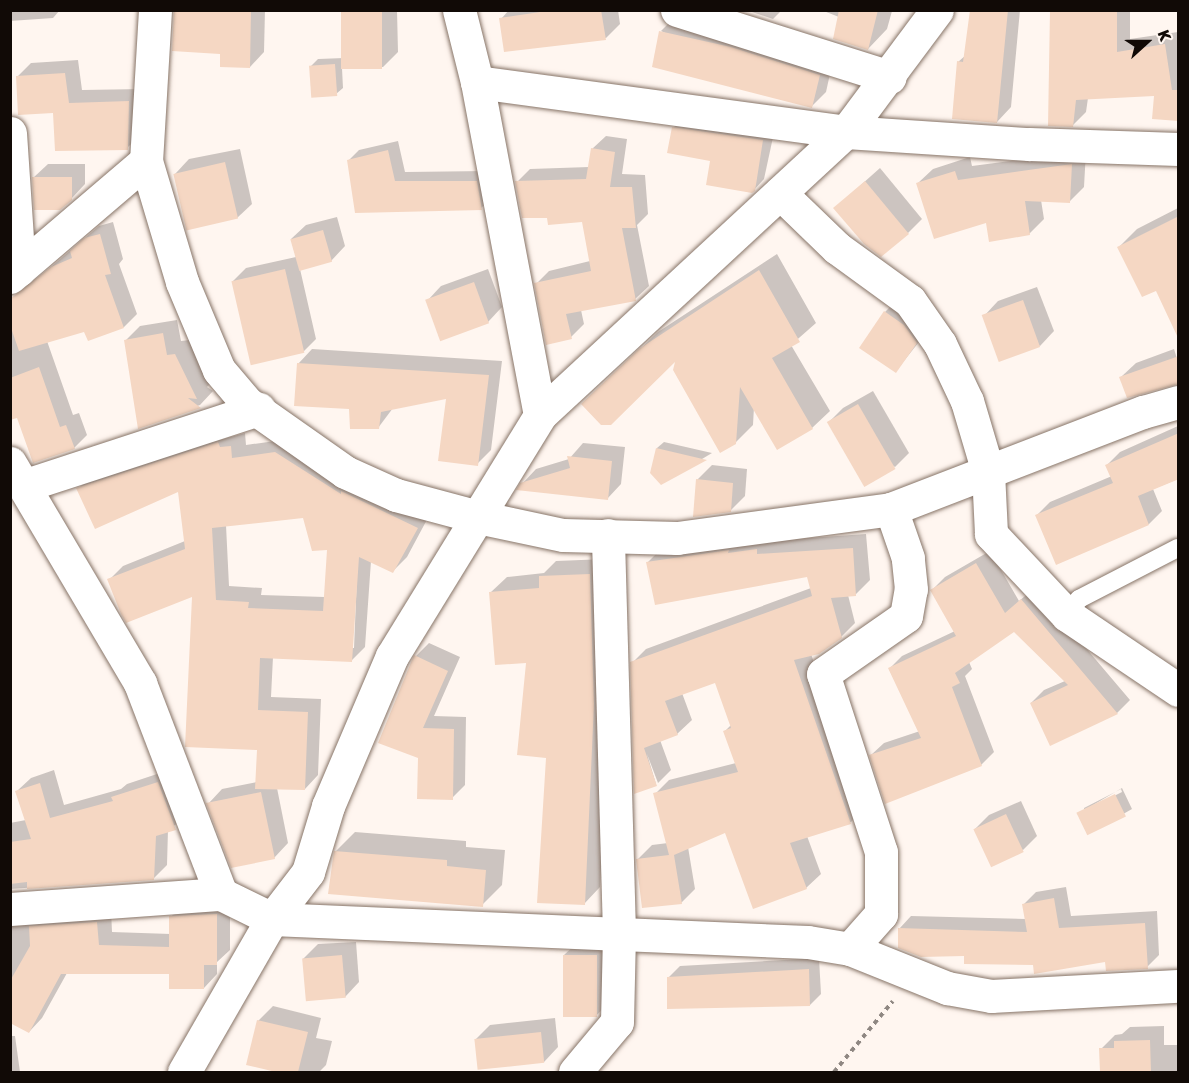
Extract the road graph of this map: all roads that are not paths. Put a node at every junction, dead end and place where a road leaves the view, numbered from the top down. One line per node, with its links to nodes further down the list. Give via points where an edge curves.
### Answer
1 (155, 10): 10 (street)
2 (459, 10): 6 (street)
3 (678, 10): 5 (street)
4 (937, 10): 5 (street)
5 (890, 77): 7 (street)
6 (477, 82): 7 (street); 15 (street)
7 (846, 132): 9 (street); 11 (street)
8 (10, 133): 12 (street)
9 (1179, 149)
10 (146, 161): 12 (street); 14 (street, via 200,330 219,370 247,403)
11 (780, 193): 15 (street); 16 (street, via 837,248 910,301 940,344 967,401)
12 (15, 274)
13 (1179, 402): 16 (street)
14 (259, 409): 17 (street); 19 (street, via 345,472 396,495)
15 (540, 415): 19 (street)
16 (988, 471): 18 (street); 22 (street, via 991,534)
17 (18, 474): 24 (street, via 140,683)
18 (891, 509): 20 (street, via 677,538); 28 (street, via 908,558 911,589 906,616 823,674 881,852 881,914)
19 (478, 517): 20 (street, via 563,535); 26 (street, via 392,656 328,806 308,872)
20 (608, 535): 27 (street)
21 (1179, 548): 22 (lane, via 1079,599)
22 (1068, 615): 23 (street)
23 (1179, 690)
24 (221, 894): 25 (street); 26 (street)
25 (10, 909)
26 (272, 919): 27 (street); 30 (street)
27 (619, 933): 28 (street, via 808,942); 31 (street, via 617,1022)
28 (850, 949): 29 (street, via 947,988 991,996)
29 (1179, 986)
30 (184, 1072)
31 (575, 1072)

